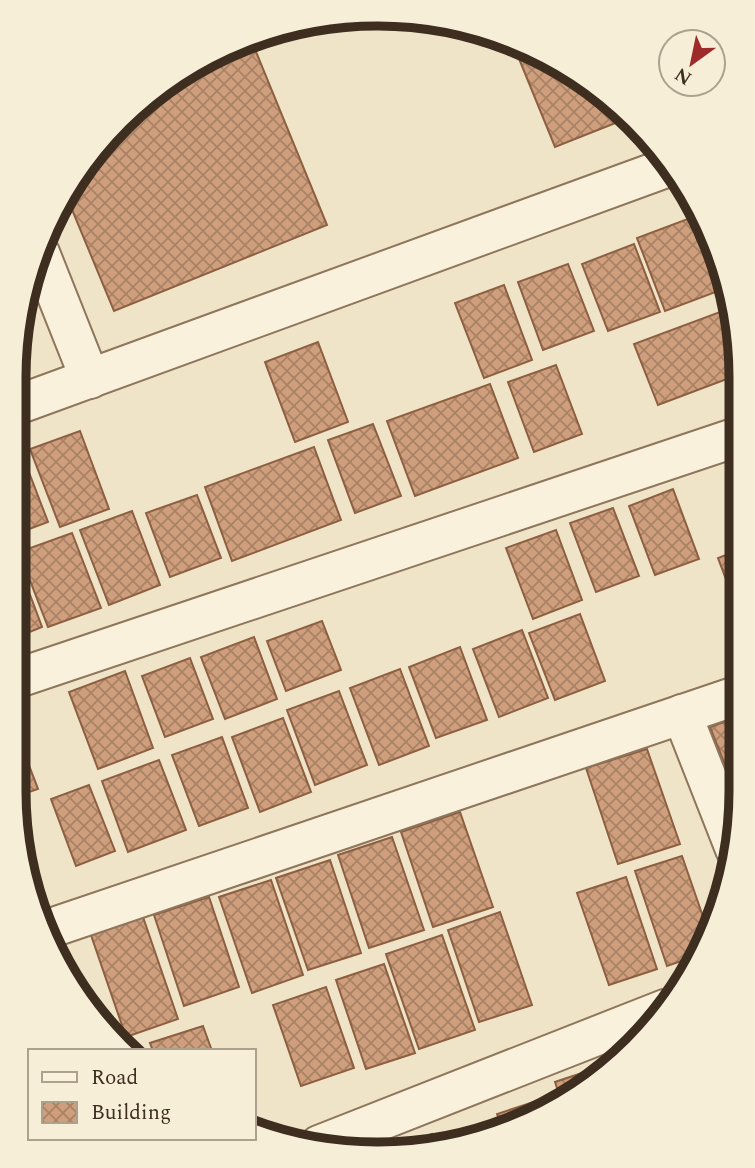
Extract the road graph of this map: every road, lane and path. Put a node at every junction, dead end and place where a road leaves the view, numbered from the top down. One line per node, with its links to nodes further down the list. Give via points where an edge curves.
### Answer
1 (661, 170): 3 (street)
2 (45, 265): 3 (street)
3 (90, 379): 4 (street)
4 (26, 402)
5 (729, 440): 6 (street)
6 (26, 675)
7 (729, 698): 8 (street)
8 (682, 714): 9 (street); 10 (street)
9 (727, 828)
10 (54, 927)
11 (646, 1016): 12 (street)
12 (334, 1139)

